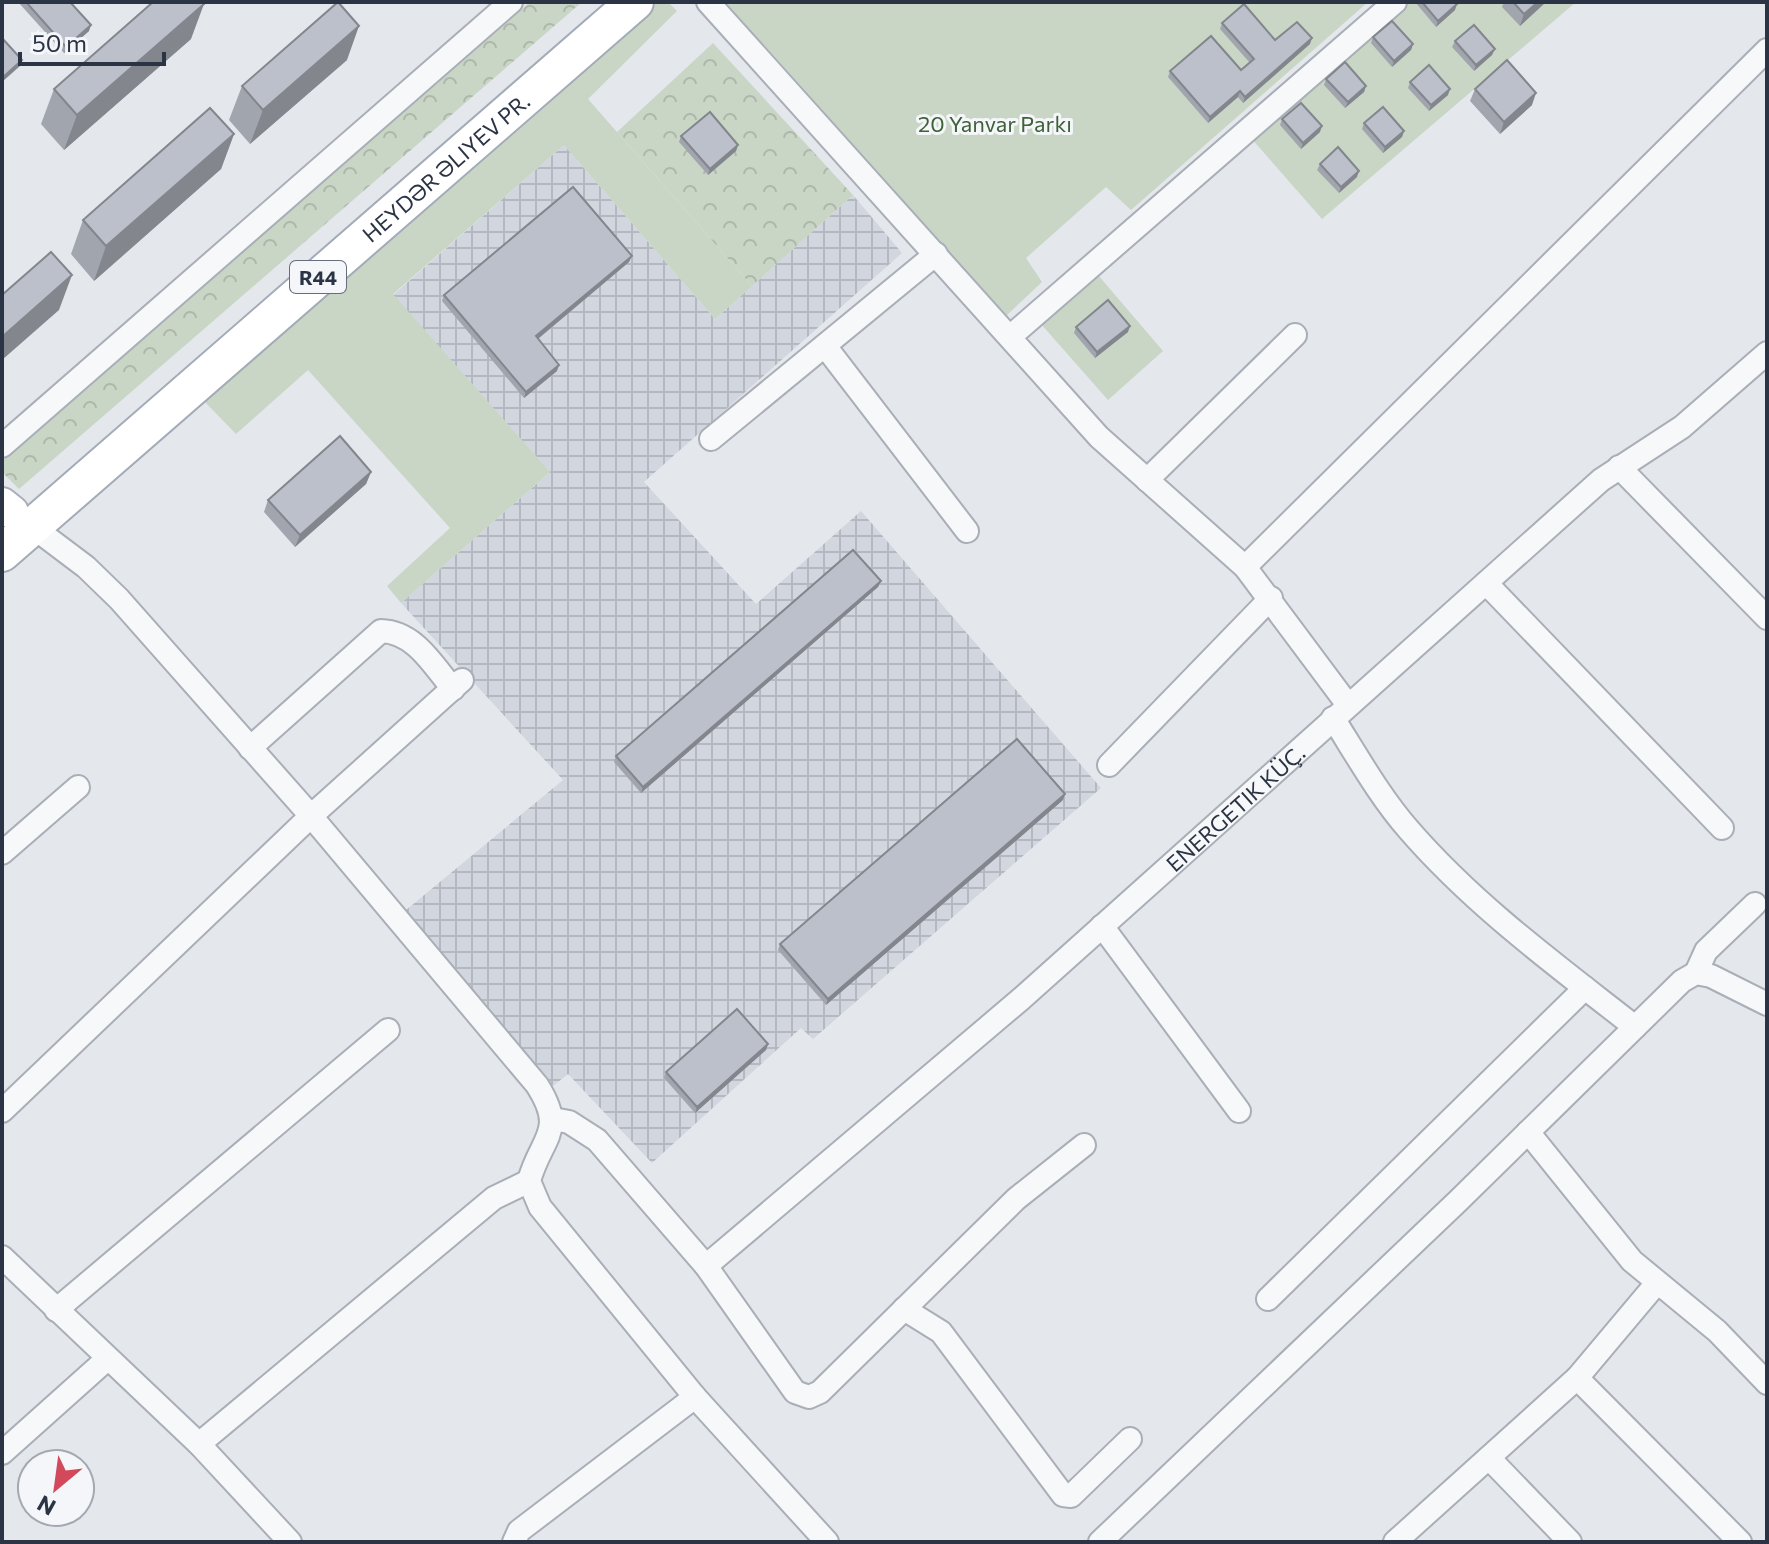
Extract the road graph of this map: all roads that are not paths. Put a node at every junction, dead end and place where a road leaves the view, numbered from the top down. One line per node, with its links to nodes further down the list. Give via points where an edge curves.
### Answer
1 (511, 2): 13 (street)
2 (600, 2): 16 (main road, HEYDƏR ƏLIYEV PR. / R44)
3 (635, 2): 16 (main road, HEYDƏR ƏLIYEV PR. / R44)
4 (708, 2): 7 (street)
5 (1395, 2): 9 (street)
6 (1767, 50): 19 (street)
7 (936, 254): 9 (street); 10 (street)
8 (1295, 335): 15 (street)
9 (1011, 336): 15 (street, via 1099,437)
10 (825, 346): 12 (street); 17 (street)
11 (1765, 358): 14 (street, ENERGETIK KÜÇ., via 1682,427)
12 (711, 439)
13 (2, 446)
14 (1619, 467): 20 (street, ENERGETIK KÜÇ.); 22 (street)
15 (1147, 480): 19 (street)
16 (12, 516): 18 (main road, HEYDƏR ƏLIYEV PR. / R44); 24 (street, via 86,567 119,599)
17 (967, 531)
18 (2, 553)
19 (1245, 567): 21 (street)
20 (1486, 583): 23 (street, ENERGETIK KÜÇ.); 28 (street)
21 (1271, 598): 23 (street); 25 (street)
22 (1767, 618)
23 (1341, 712): 31 (street, ENERGETIK KÜÇ.); 33 (street, via 1407,828 1501,922)
24 (250, 748): 27 (street); 27 (street, via 381,631 396,631 412,640 457,685)
25 (1109, 765)
26 (78, 787): 29 (street)
27 (311, 816): 37 (street); 39 (street, via 537,1085)
28 (1722, 828)
29 (2, 853)
30 (1755, 904): 32 (street, via 1706,951)
31 (1102, 926): 38 (street); 44 (street, ENERGETIK KÜÇ.)
32 (1696, 973): 34 (street); 35 (street)
33 (1585, 988): 35 (street); 46 (street)
34 (1767, 1004)
35 (1635, 1027): 40 (street)
36 (388, 1030): 48 (street)
37 (2, 1111)
38 (1239, 1111)
39 (553, 1119): 42 (street); 44 (street, via 569,1122 597,1140)
40 (1528, 1132): 45 (street, via 1604,1230); 61 (street)
41 (1084, 1145): 47 (street, via 1016,1199)
42 (529, 1181): 52 (street, via 540,1207); 54 (street, via 494,1198)
43 (2, 1257): 48 (street)
44 (706, 1266): 47 (street, via 795,1392 809,1397)
45 (1656, 1284): 50 (street); 51 (street, via 1717,1331)
46 (1268, 1299)
47 (904, 1309): 53 (street, via 941,1332 1063,1495 1071,1496)
48 (56, 1310): 49 (street)
49 (106, 1360): 54 (street); 55 (street)
50 (1577, 1378): 56 (street); 63 (street)
51 (1767, 1383)
52 (695, 1397): 59 (street, via 519,1531); 60 (street)
53 (1130, 1439)
54 (199, 1444): 58 (street)
55 (2, 1453)
56 (1489, 1458): 57 (street); 62 (street)
57 (1399, 1541)
58 (290, 1542)
59 (514, 1542)
60 (827, 1542)
61 (1100, 1542)
62 (1570, 1542)
63 (1740, 1542)

